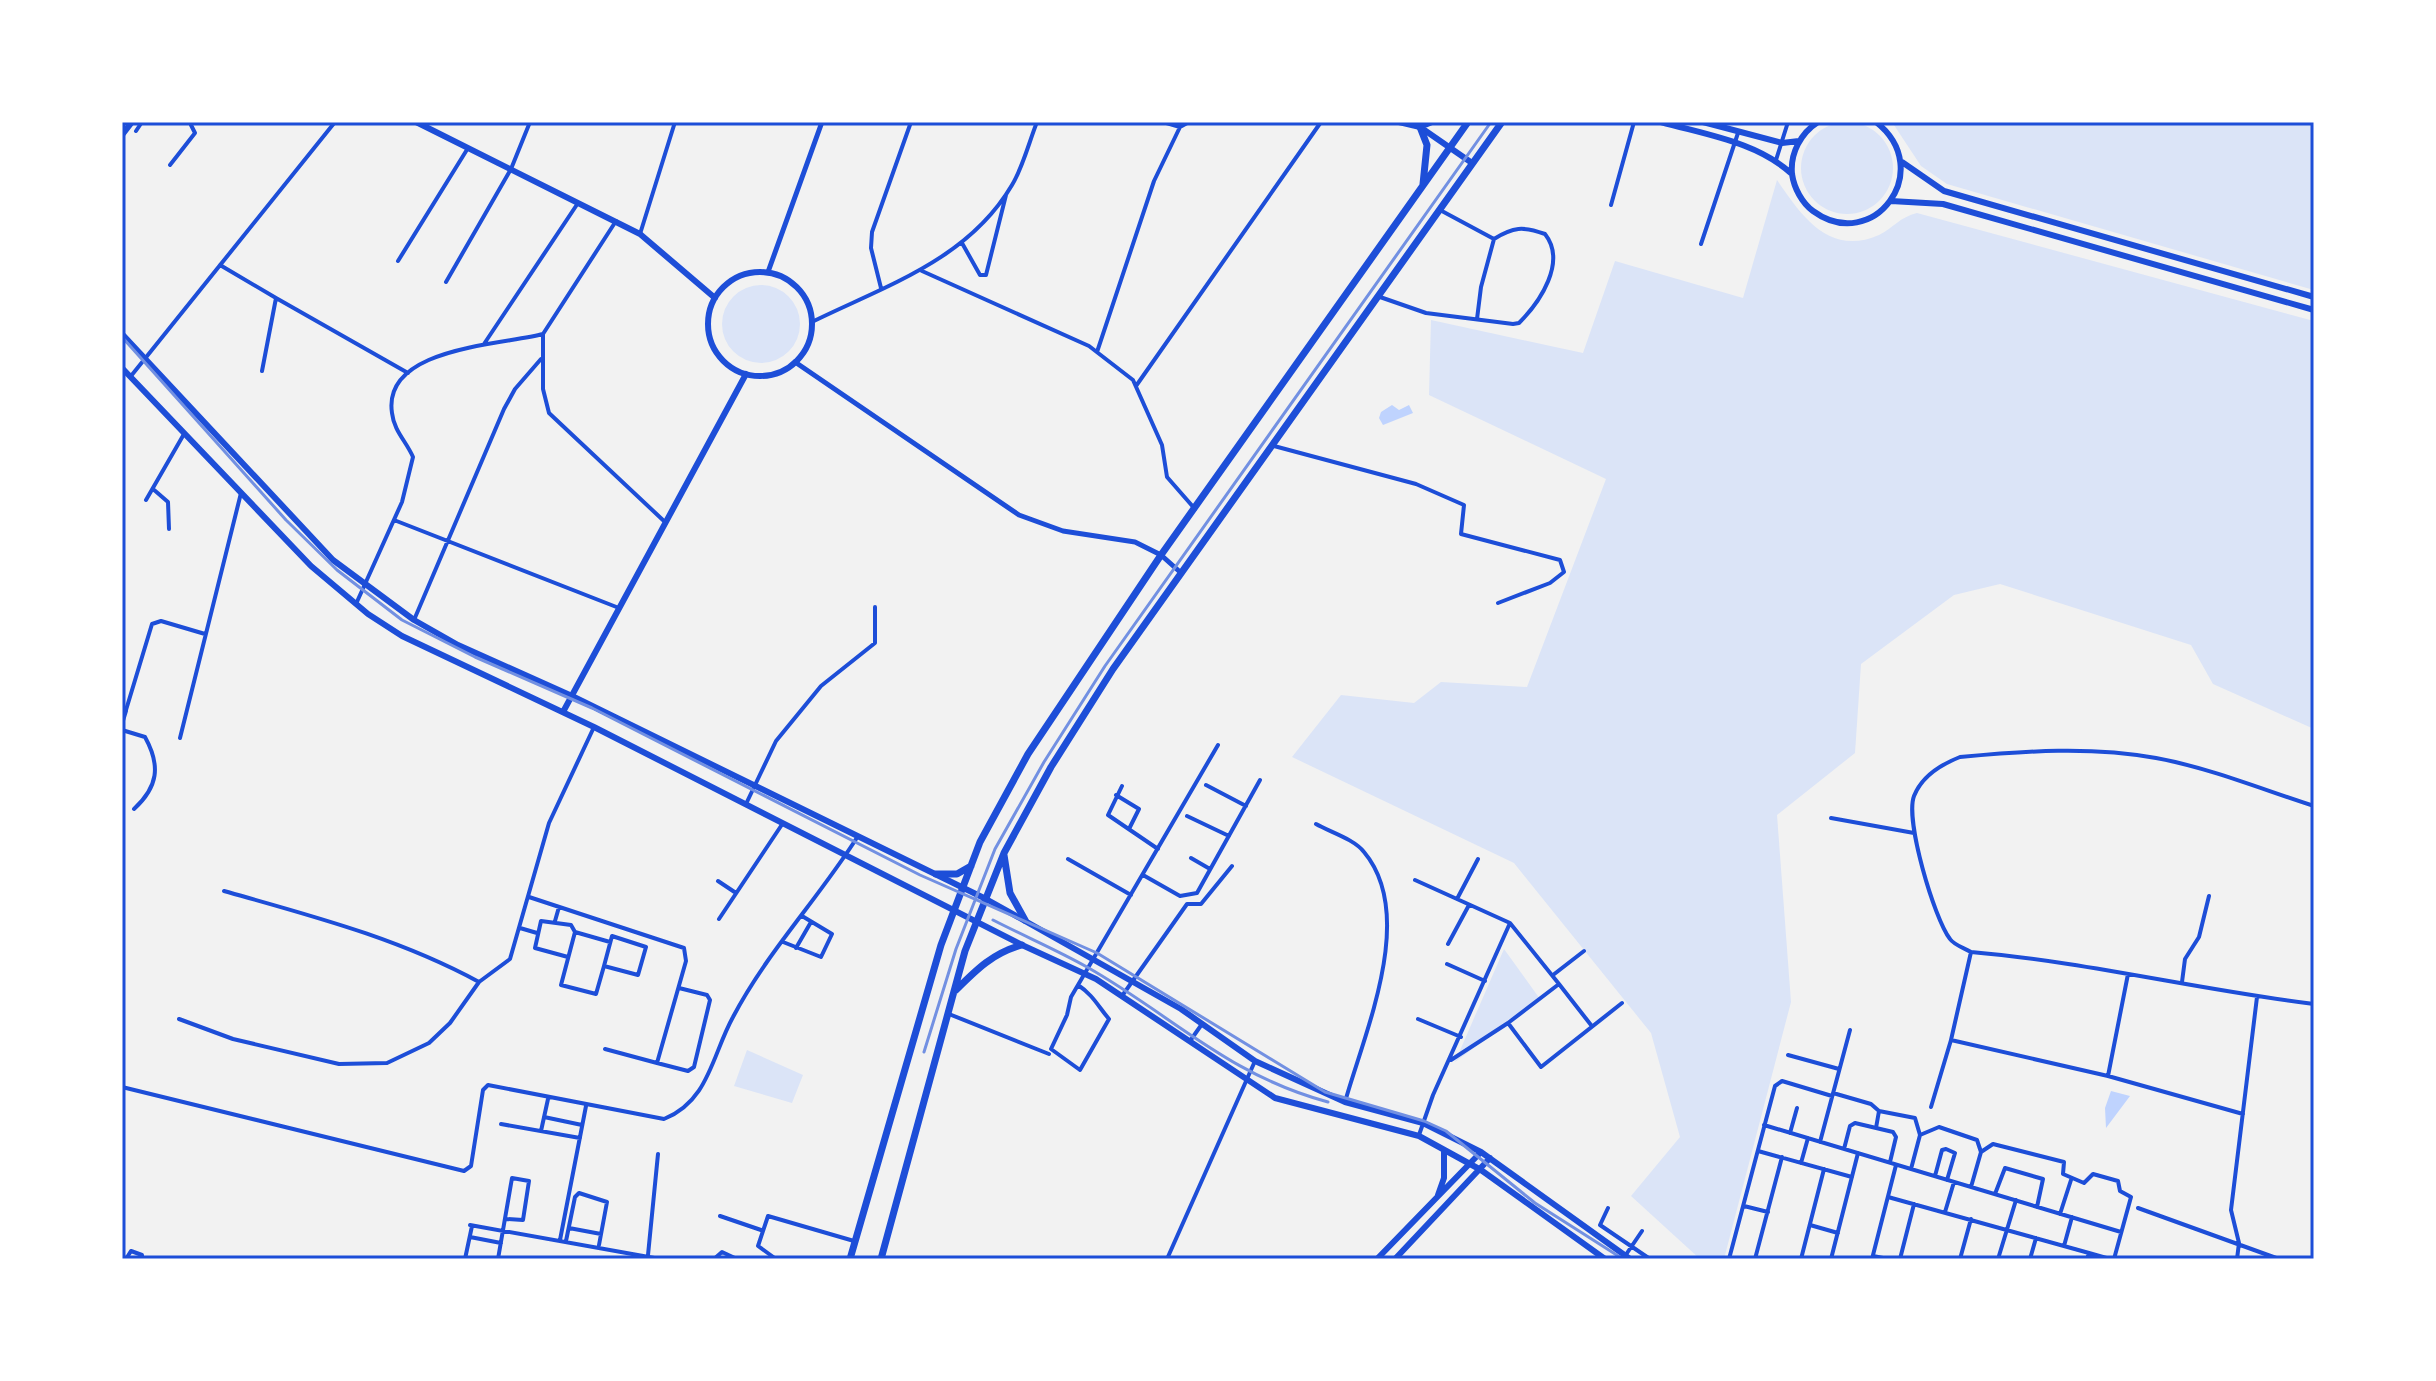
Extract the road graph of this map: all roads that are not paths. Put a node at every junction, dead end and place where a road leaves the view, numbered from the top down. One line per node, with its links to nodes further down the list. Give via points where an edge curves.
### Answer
1 (132, 122): 29 (main road)
2 (142, 122): 27 (street)
3 (335, 122): 56 (street)
4 (417, 122): 33 (main road)
5 (530, 122): 39 (street)
6 (675, 122): 48 (street)
7 (822, 122): 60 (street)
8 (911, 122): 63 (street, via 872,232)
9 (1037, 122): 42 (street)
10 (1163, 122): 25 (street)
11 (1189, 122): 25 (street)
12 (1321, 122): 83 (street)
13 (1399, 122): 26 (main road)
14 (1432, 122): 26 (main road)
15 (1468, 122): 34 (highway)
16 (1502, 122): 37 (highway)
17 (1634, 122): 45 (street)
18 (1661, 122): 23 (main road)
19 (1703, 122): 28 (main road)
20 (1788, 122): 32 (street)
21 (1818, 122): 30 (main road)
22 (1876, 122): 36 (main road, via 1897,145)
23 (1675, 124): 31 (main road)
24 (191, 125): 38 (street, via 193,137)
25 (1180, 127): 74 (street, via 1154,181)
26 (1420, 127): 34 (main road); 41 (highway, via 1427,145)
27 (136, 131)
28 (1739, 131): 31 (street); 32 (main road)
29 (122, 135)
30 (1799, 141): 32 (main road); 40 (main road)
31 (1736, 143): 35 (main road); 51 (street)
32 (1782, 143): 35 (street)
33 (468, 148): 39 (main road); 55 (street)
34 (1451, 148): 37 (main road); 41 (highway)
35 (1776, 160): 40 (main road)
36 (1902, 162): 43 (main road); 52 (main road, via 1944,191)
37 (1472, 163): 46 (highway)
38 (170, 165)
39 (511, 169): 44 (main road); 62 (street)
40 (1792, 174): 43 (main road, via 1808,208 1842,223 1860,222)
41 (1422, 190): 89 (highway)
42 (1006, 193): 50 (street); 50 (street, via 986,275 980,275)
43 (1891, 201): 54 (main road, via 1943,204)
44 (578, 203): 47 (main road); 73 (street)
45 (1611, 205)
46 (1439, 209): 49 (street); 64 (highway)
47 (616, 221): 48 (main road); 72 (street)
48 (640, 234): 67 (main road)
49 (1494, 239): 69 (street); 69 (street, via 1525,227 1545,234 1553,251 1552,270 1519,323)
50 (962, 243): 59 (street)
51 (1701, 244)
52 (2124, 245): 53 (main road); 54 (main road)
53 (2159, 255): 57 (main road); 58 (main road)
54 (2121, 256): 58 (main road)
55 (398, 261)
56 (220, 265): 66 (street); 75 (street)
57 (2195, 265): 61 (main road); 65 (main road)
58 (2157, 266): 61 (main road)
59 (922, 271): 63 (street); 74 (street)
60 (768, 272): 67 (main road, via 738,277); 70 (main road, via 799,289)
61 (2192, 276): 68 (main road)
62 (446, 282)
63 (881, 288): 70 (street)
64 (1377, 296): 69 (street, via 1426,313); 85 (highway)
65 (2314, 297)
66 (276, 298): 79 (street); 80 (street)
67 (715, 298): 81 (main road, via 708,328 711,343 731,368)
68 (2314, 310)
69 (1477, 319)
70 (812, 322): 77 (main road, via 810,337)
71 (122, 334): 75 (main road)
72 (543, 334): 73 (street); 76 (street)
73 (484, 344): 80 (street, via 455,350)
74 (1097, 352): 83 (street)
75 (144, 359): 82 (street); 96 (main road, via 333,560)
76 (541, 359): 91 (street, via 549,413); 93 (street, via 504,409)
77 (795, 362): 81 (main road, via 771,375); 94 (street, via 1019,515 1063,531 1135,542)
78 (122, 368): 82 (main road)
79 (262, 371)
80 (408, 373): 90 (street, via 394,389 391,410 413,457)
81 (746, 374): 91 (main road)
82 (130, 377): 84 (main road)
83 (1136, 386): 89 (street, via 1162,445 1167,477)
84 (184, 434): 86 (street); 87 (main road)
85 (1271, 446): 95 (highway); 97 (street, via 1416,484 1464,505 1461,534 1560,560 1564,572 1550,583)
86 (153, 489): 88 (street); 92 (street, via 168,502)
87 (241, 493): 98 (main road); 102 (street)
88 (146, 500)
89 (1195, 509): 94 (highway)
90 (394, 520): 93 (street); 96 (street)
91 (666, 522): 100 (main road)
92 (169, 529)
93 (447, 541): 100 (street); 101 (street)
94 (1161, 555): 95 (street); 135 (highway, via 1028,754)
95 (1180, 572): 130 (highway, via 1051,767)
96 (366, 586): 98 (street); 101 (main road)
97 (1498, 603)
98 (356, 604): 105 (main road, via 402,636)
99 (875, 607): 113 (street, via 875,643 821,686 776,741)
100 (619, 608): 103 (main road)
101 (414, 620): 103 (main road)
102 (206, 635): 104 (street, via 161,621 152,624); 108 (street)
103 (572, 696): 105 (main road); 109 (main road)
104 (124, 710): 106 (street)
105 (563, 712): 107 (main road)
106 (122, 727): 120 (street, via 145,737 152,750 152,793)
107 (594, 727): 111 (main road); 147 (street, via 549,823)
108 (180, 738)
109 (670, 744): 111 (main road); 113 (main road)
110 (1218, 745): 129 (street)
111 (662, 762): 117 (main road)
112 (1260, 780): 118 (street)
113 (755, 785): 117 (street); 127 (main road)
114 (1206, 785): 118 (street)
115 (1122, 786): 116 (street)
116 (1116, 795): 125 (street, via 1108,815); 125 (street, via 1139,809)
117 (746, 804): 123 (main road)
118 (1246, 806): 128 (street)
119 (2314, 806): 126 (street, via 2154,757 2024,751 1941,764 1914,794)
120 (134, 809)
121 (1187, 816): 128 (street)
122 (1831, 818): 126 (street)
123 (783, 823): 131 (main road); 144 (street)
124 (1316, 824): 215 (street, via 1362,849 1381,876 1388,901 1386,949)
125 (1129, 829): 129 (street)
126 (1914, 833): 172 (street, via 1942,924 1951,942)
127 (858, 836): 131 (street); 138 (main road)
128 (1229, 836): 137 (street)
129 (1158, 849): 139 (street)
130 (1004, 853): 148 (highway); 155 (highway, via 1010,893)
131 (846, 855): 152 (main road); 153 (street)
132 (1191, 858): 137 (street)
133 (1068, 859): 145 (street)
134 (1478, 859): 149 (street)
135 (971, 866): 138 (highway, via 957,874); 142 (highway)
136 (1232, 866): 180 (street, via 1201,904 1187,904)
137 (1210, 869): 139 (street, via 1197,893 1188,896)
138 (936, 874): 142 (main road)
139 (1143, 875): 145 (street)
140 (1415, 880): 149 (street)
141 (718, 881): 144 (street)
142 (963, 887): 148 (main road); 152 (highway)
143 (224, 891): 182 (street, via 364,931 436,958)
144 (736, 893): 154 (street)
145 (1131, 895): 174 (street)
146 (2209, 896): 183 (street, via 2199,937 2185,959)
147 (528, 897): 151 (street); 161 (street)
148 (986, 899): 155 (main road); 158 (highway)
149 (1457, 899): 150 (street)
150 (1469, 905): 159 (street); 168 (street)
151 (559, 907): 156 (street); 160 (street)
152 (954, 910): 158 (main road); 290 (highway, via 904,1063)
153 (802, 916): 157 (street); 167 (street)
154 (719, 919)
155 (1025, 920): 174 (main road)
156 (555, 921): 163 (street, via 573,926); 164 (street, via 542,918)
157 (812, 921): 170 (street); 170 (street, via 832,934 821,957)
158 (977, 922): 169 (main road); 187 (highway)
159 (1510, 923): 179 (street); 181 (street)
160 (615, 925): 162 (street); 165 (street)
161 (519, 928): 164 (street); 182 (street, via 510,959)
162 (632, 930): 166 (street); 186 (street, via 684,948)
163 (575, 932): 165 (street); 173 (street)
164 (537, 933): 173 (street, via 535,948)
165 (611, 939): 166 (street); 176 (street)
166 (629, 941): 176 (street, via 646,947 638,975)
167 (783, 942): 170 (street); 216 (street, via 734,1015 709,1077 683,1111 664,1119)
168 (1448, 944)
169 (1022, 945): 177 (main road); 187 (highway, via 981,964)
170 (796, 948)
171 (1584, 951): 179 (street)
172 (1971, 952): 178 (street); 200 (street)
173 (568, 957): 176 (street, via 561,985 593,995)
174 (1094, 958): 177 (street); 180 (main road)
175 (1447, 964): 181 (street)
176 (604, 966)
177 (1085, 973): 185 (street); 188 (main road)
178 (2128, 974): 183 (street); 209 (street)
179 (1553, 975): 184 (street)
180 (1132, 981): 188 (street); 196 (main road)
181 (1485, 981): 199 (street)
182 (479, 982): 193 (street, via 429,1043 378,1065 289,1054)
183 (2182, 982): 189 (street)
184 (1559, 984): 195 (street); 197 (street)
185 (1078, 985): 185 (street, via 1051,1050 1080,1070 1109,1019 1091,993)
186 (679, 988): 207 (street); 207 (street, via 710,1000 694,1067 688,1071)
187 (955, 992): 192 (highway)
188 (1122, 996): 201 (main road)
189 (2257, 997): 191 (street); 221 (street)
190 (1622, 1003): 197 (street)
191 (2314, 1004)
192 (949, 1014): 203 (street); 310 (highway)
193 (179, 1019)
194 (1418, 1019): 199 (street)
195 (1508, 1023): 197 (street, via 1541,1067); 205 (street)
196 (1202, 1024): 201 (street); 206 (main road)
197 (1591, 1025)
198 (1850, 1030): 208 (street)
199 (1461, 1037): 205 (street)
200 (1951, 1040): 209 (street); 217 (street)
201 (1190, 1041): 210 (main road)
202 (605, 1049): 207 (street)
203 (1049, 1054)
204 (1788, 1055): 208 (street)
205 (1451, 1060): 224 (street)
206 (1255, 1061): 210 (street); 212 (main road)
207 (657, 1063)
208 (1840, 1069): 213 (street)
209 (2108, 1076): 221 (street)
210 (1244, 1079): 219 (main road, via 1275,1098); 311 (street)
211 (122, 1087): 214 (street, via 464,1171 471,1166 488,1085)
212 (1321, 1092): 215 (main road); 219 (main road)
213 (1833, 1095): 220 (street); 227 (street, via 1778,1082); 236 (street)
214 (549, 1098): 216 (street); 223 (street)
215 (1345, 1102): 222 (main road)
216 (586, 1106): 226 (street)
217 (1931, 1107)
218 (1797, 1108): 231 (street)
219 (1316, 1111): 229 (main road)
220 (1879, 1111): 228 (street); 232 (street, via 1915,1118)
221 (2243, 1114): 292 (street, via 2231,1210)
222 (1390, 1115): 224 (main road); 229 (street)
223 (544, 1117): 226 (street); 230 (street)
224 (1423, 1123): 233 (street); 240 (main road)
225 (501, 1124): 230 (street)
226 (582, 1125): 234 (street)
227 (1764, 1125): 231 (street); 239 (street)
228 (1876, 1128): 237 (street, via 1852,1124); 247 (street, via 1896,1134)
229 (1386, 1130): 233 (main road)
230 (541, 1131): 234 (street)
231 (1790, 1133): 235 (street)
232 (1920, 1135): 241 (street, via 1939,1127 1974,1137); 251 (street)
233 (1419, 1136): 238 (main road)
234 (580, 1138): 289 (street)
235 (1808, 1138): 236 (street); 246 (street)
236 (1820, 1142): 237 (street)
237 (1844, 1149): 242 (street)
238 (1444, 1150): 248 (main road); 263 (main road)
239 (1758, 1151): 244 (street); 266 (street)
240 (1481, 1152): 245 (main road); 248 (main road)
241 (1981, 1152): 256 (street, via 1993,1144 2064,1162 2063,1174); 259 (street)
242 (1858, 1153): 247 (street); 254 (street)
243 (658, 1154): 297 (street)
244 (1782, 1157): 246 (street); 270 (street)
245 (1490, 1158): 252 (main road); 258 (main road)
246 (1801, 1163): 250 (street)
247 (1890, 1163): 249 (street)
248 (1470, 1165): 252 (main road); 263 (main road)
249 (1896, 1165): 251 (street); 262 (street)
250 (1824, 1169): 254 (street); 277 (street)
251 (1911, 1169): 253 (street)
252 (1481, 1170): 261 (main road); 313 (main road)
253 (1935, 1176): 255 (street); 255 (street, via 1946,1149 1955,1153)
254 (1852, 1177): 284 (street)
255 (1947, 1180): 257 (street)
256 (2071, 1180): 272 (street); 283 (street, via 2084,1183 2093,1174 2120,1183 2120,1191 2131,1197)
257 (1954, 1182): 259 (street); 271 (street)
258 (1523, 1184): 261 (main road); 286 (main road)
259 (1971, 1187): 260 (street)
260 (1995, 1194): 264 (street); 267 (street, via 2005,1168 2043,1179)
261 (1515, 1196): 294 (main road)
262 (1888, 1197): 265 (street); 299 (street)
263 (1437, 1199): 312 (main road)
264 (2016, 1200): 267 (street); 279 (street)
265 (1914, 1204): 271 (street); 321 (street)
266 (1744, 1206): 270 (street); 316 (street)
267 (2037, 1207): 272 (street)
268 (1608, 1208): 296 (street, via 1600,1225)
269 (2138, 1208): 292 (street)
270 (1768, 1212): 317 (street)
271 (1945, 1212): 276 (street)
272 (2060, 1214): 274 (street)
273 (720, 1216): 280 (street)
274 (2072, 1217): 283 (street); 295 (street)
275 (506, 1219): 275 (street, via 512,1178 529,1181 523,1220); 281 (street)
276 (1971, 1219): 279 (street); 322 (street)
277 (1810, 1225): 284 (street); 318 (street)
278 (569, 1228): 285 (street); 285 (street, via 579,1193 606,1200); 289 (street)
279 (2007, 1229): 288 (street); 323 (street)
280 (761, 1230): 290 (street, via 769,1215); 300 (street, via 758,1246)
281 (504, 1231): 287 (street, via 471,1225); 289 (street); 291 (street)
282 (1642, 1231): 296 (street)
283 (2121, 1232): 325 (street)
284 (1838, 1233): 319 (street)
285 (601, 1234): 293 (street)
286 (1592, 1234): 294 (main road); 301 (main road)
287 (470, 1237): 291 (street); 304 (street)
288 (2036, 1238): 295 (street); 324 (street)
289 (563, 1240): 293 (street)
290 (855, 1242): 309 (highway)
291 (501, 1243): 305 (street)
292 (2239, 1243): 326 (street); 327 (street)
293 (598, 1246): 297 (street)
294 (1584, 1246): 314 (main road)
295 (2064, 1246): 298 (street)
296 (1630, 1248): 301 (street); 315 (street)
297 (648, 1255): 306 (street)
298 (2088, 1256): 325 (street)
299 (1872, 1257): 320 (street)
300 (772, 1258)
301 (1626, 1258)
302 (126, 1259): 303 (street, via 131,1251)
303 (142, 1259)
304 (465, 1259)
305 (498, 1259)
306 (660, 1259)
307 (714, 1259): 308 (street, via 720,1252)
308 (737, 1259)
309 (850, 1259)
310 (881, 1259)
311 (1167, 1259)
312 (1377, 1259)
313 (1395, 1259)
314 (1605, 1259)
315 (1650, 1259)
316 (1729, 1259)
317 (1755, 1259)
318 (1801, 1259)
319 (1831, 1259)
320 (1888, 1259)
321 (1900, 1259)
322 (1960, 1259)
323 (1998, 1259)
324 (2030, 1259)
325 (2112, 1259)
326 (2237, 1259)
327 (2279, 1259)

